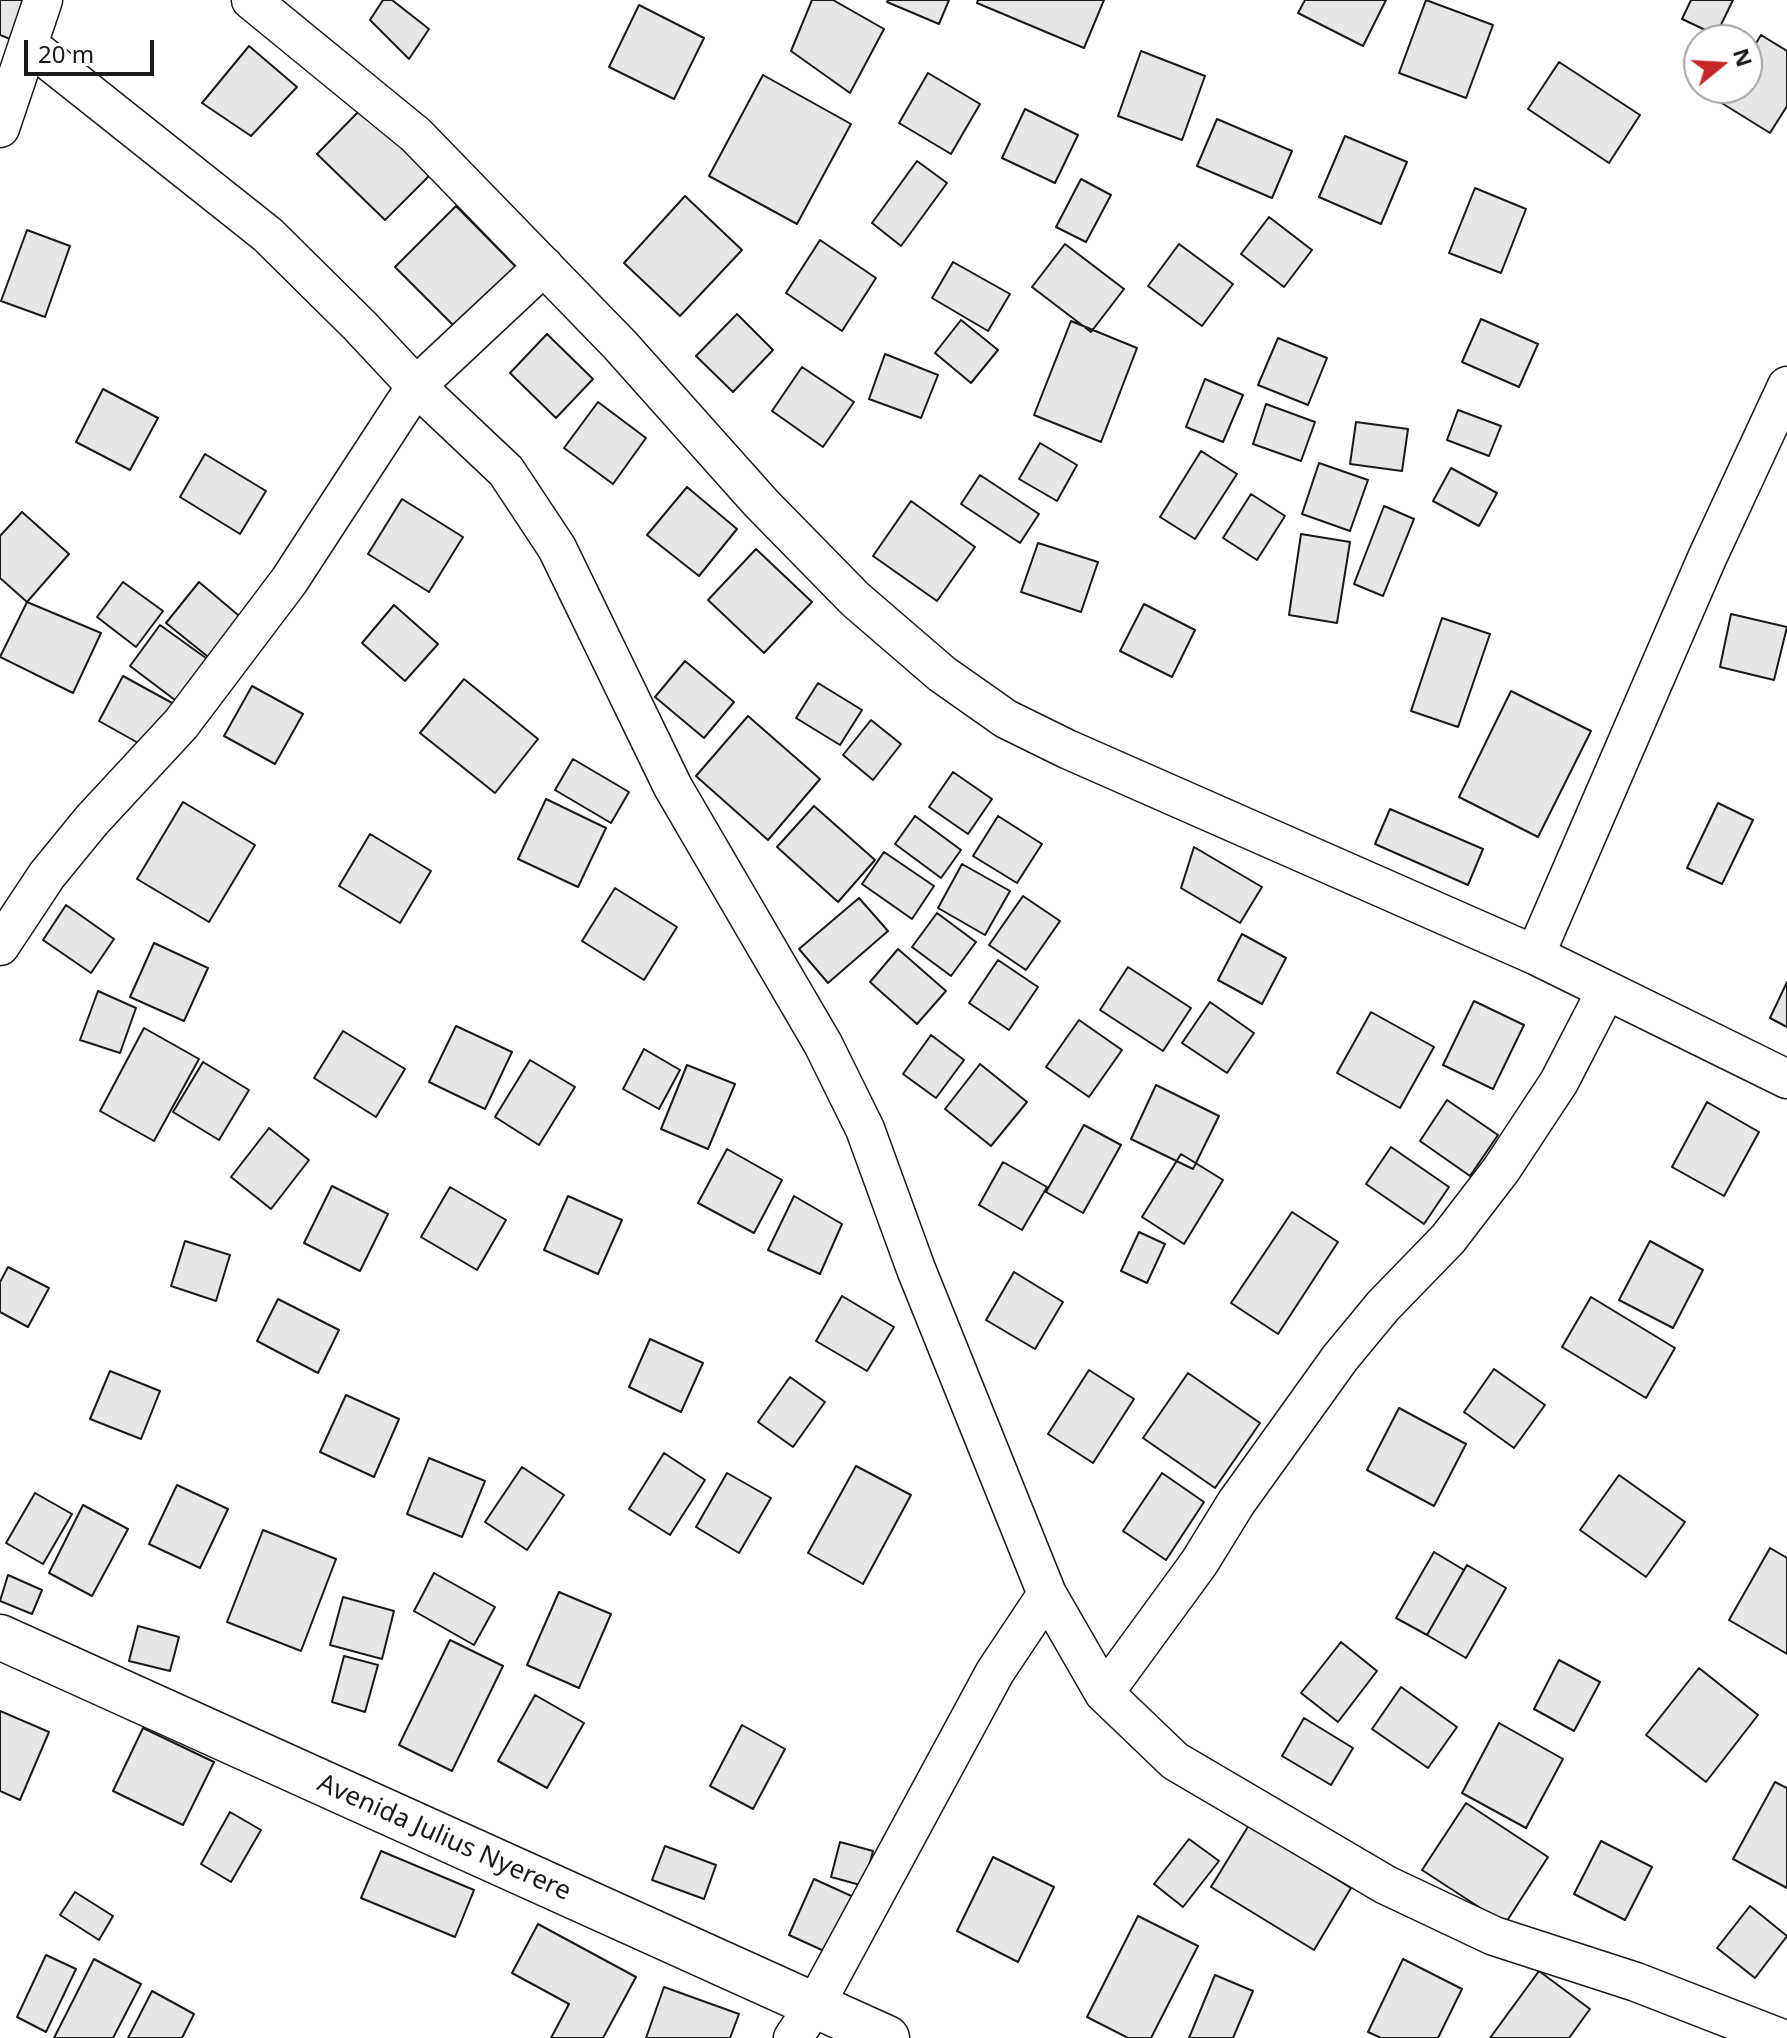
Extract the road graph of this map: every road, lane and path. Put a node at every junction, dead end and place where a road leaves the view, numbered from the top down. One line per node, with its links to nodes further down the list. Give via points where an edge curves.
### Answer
1 (43, 0): 3 (street)
2 (251, 0): 5 (street, via 416,135)
3 (29, 45): 4 (street); 6 (street, via 268,235)
4 (0, 128)
5 (544, 266): 6 (street); 9 (street, via 855,599 942,674 1006,719)
6 (416, 386): 8 (street, via 289,581 181,724 47,875); 12 (street, via 506,471 557,548 673,787 823,1044 865,1129)
7 (1787, 386): 9 (street)
8 (0, 946)
9 (1535, 955): 10 (street)
10 (1606, 991): 11 (street); 14 (street, via 1559,1082 1501,1170 1448,1239 1340,1358)
11 (1787, 1079)
12 (1047, 1594): 14 (street); 15 (street, via 995,1672)
13 (0, 1637): 15 (street, Avenida Julius Nyerere)
14 (1104, 1693): 17 (street, via 1175,1761 1386,1885 1494,1936 1636,1982)
15 (804, 2022): 16 (street, Avenida Julius Nyerere)
16 (887, 2038)
17 (1780, 2038)

